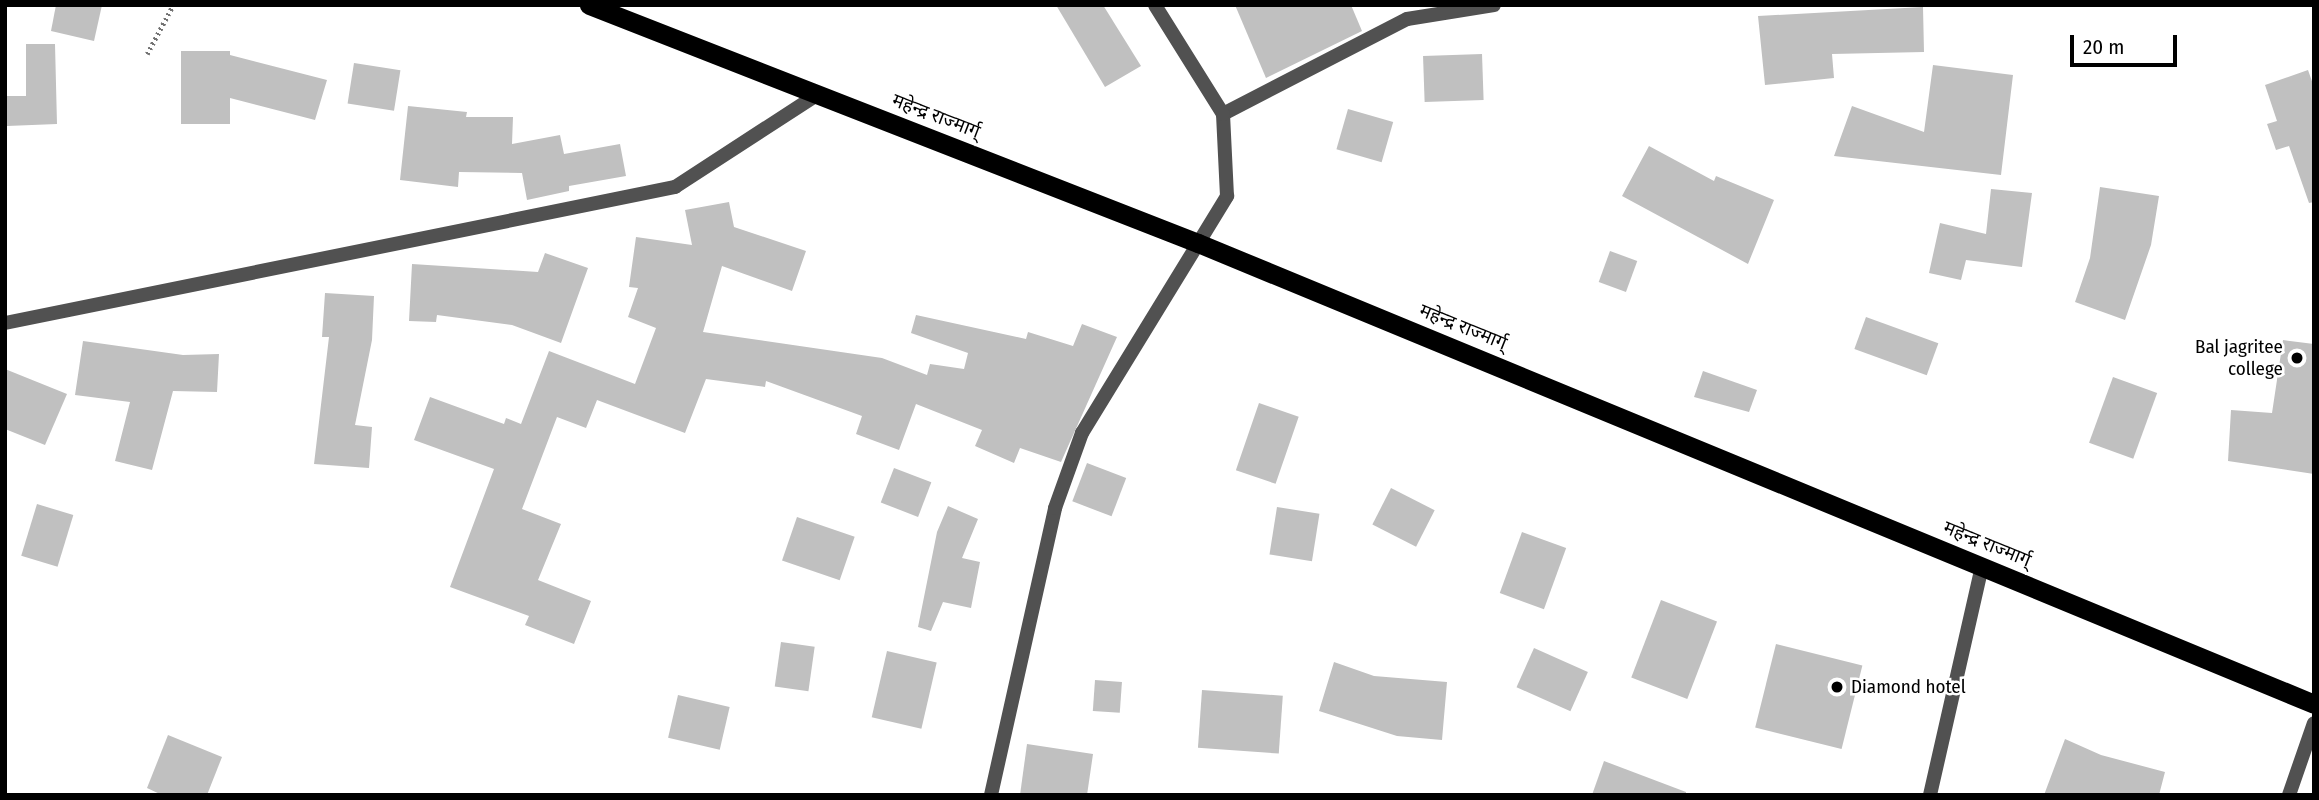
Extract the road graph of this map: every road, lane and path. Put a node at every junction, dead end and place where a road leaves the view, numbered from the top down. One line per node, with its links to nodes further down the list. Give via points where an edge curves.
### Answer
1 (173, 5): 5 (path)
2 (589, 5): 6 (highway, महेन्द्र राज्मार्ग्)
3 (1155, 5): 7 (street)
4 (1494, 5): 7 (street, via 1407,19)
5 (147, 54)
6 (818, 94): 8 (highway, महेन्द्र राज्मार्ग्); 9 (street, via 675,187)
7 (1223, 114): 8 (street, via 1227,196)
8 (1198, 243): 10 (highway, महेन्द्र राज्मार्ग्); 13 (street, via 1082,433 1055,508)
9 (5, 323)
10 (1982, 566): 11 (highway, महेन्द्र राज्मार्ग्); 14 (street)
11 (2314, 704)
12 (2314, 723): 15 (street)
13 (991, 795)
14 (1930, 795)
15 (2289, 795)

